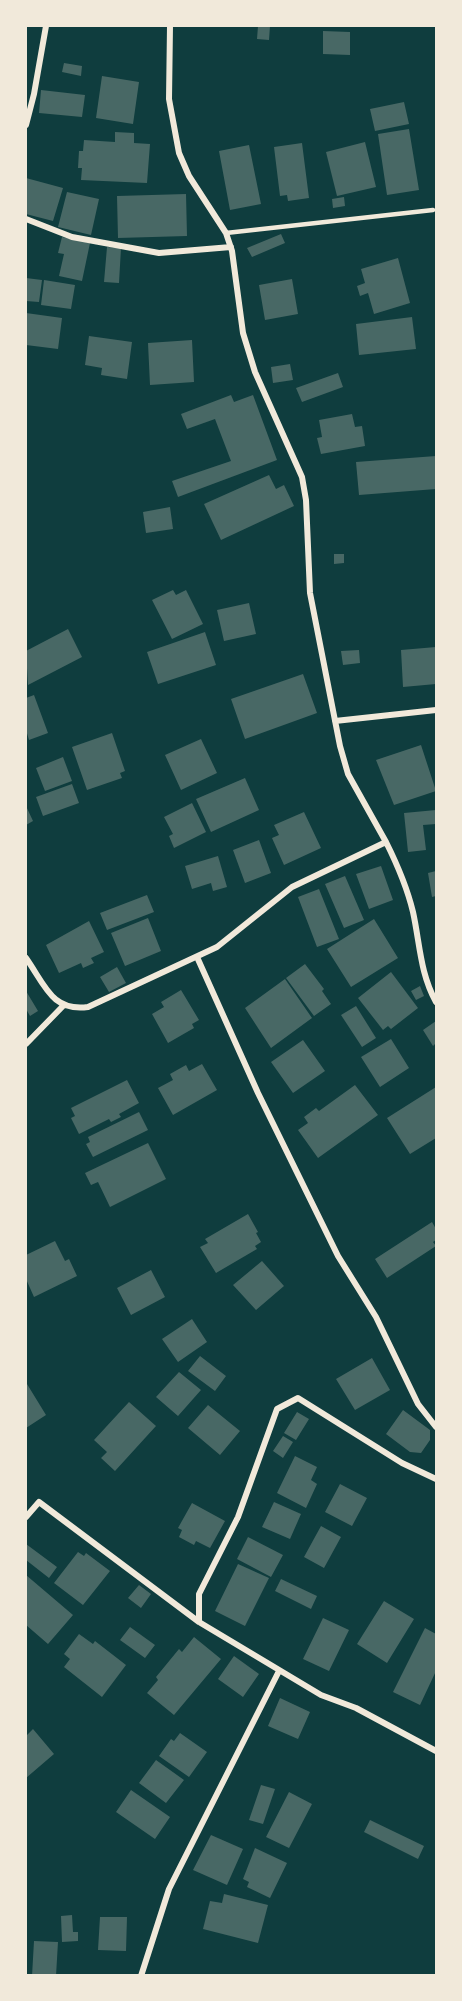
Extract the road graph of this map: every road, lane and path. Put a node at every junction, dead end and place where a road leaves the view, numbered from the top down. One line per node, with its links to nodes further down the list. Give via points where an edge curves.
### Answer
1 (46, 26): 3 (street)
2 (170, 26): 6 (street, via 169,99 179,153 189,176)
3 (26, 125)
4 (433, 210): 6 (lane)
5 (26, 219): 7 (street, via 72,237 159,253)
6 (226, 233): 7 (street)
7 (231, 247): 9 (street, via 243,333 255,372 302,477 310,593)
8 (436, 710): 9 (street)
9 (335, 721): 10 (street, via 348,774)
10 (386, 842): 11 (street, via 292,887 243,928); 13 (street, via 400,870 413,912 420,961)
11 (197, 957): 14 (street, via 88,1007); 16 (street, via 332,1246 376,1317 418,1404)
12 (26, 958): 14 (street)
13 (436, 1002)
14 (63, 1006): 15 (street)
15 (26, 1044)
16 (436, 1426)
17 (436, 1479): 19 (street, via 402,1463 297,1398 277,1409 238,1517 199,1594)
18 (26, 1517): 19 (street, via 39,1502)
19 (199, 1622): 20 (street)
20 (279, 1671): 21 (street); 22 (street, via 169,1889)
21 (436, 1751)
22 (141, 1976)

